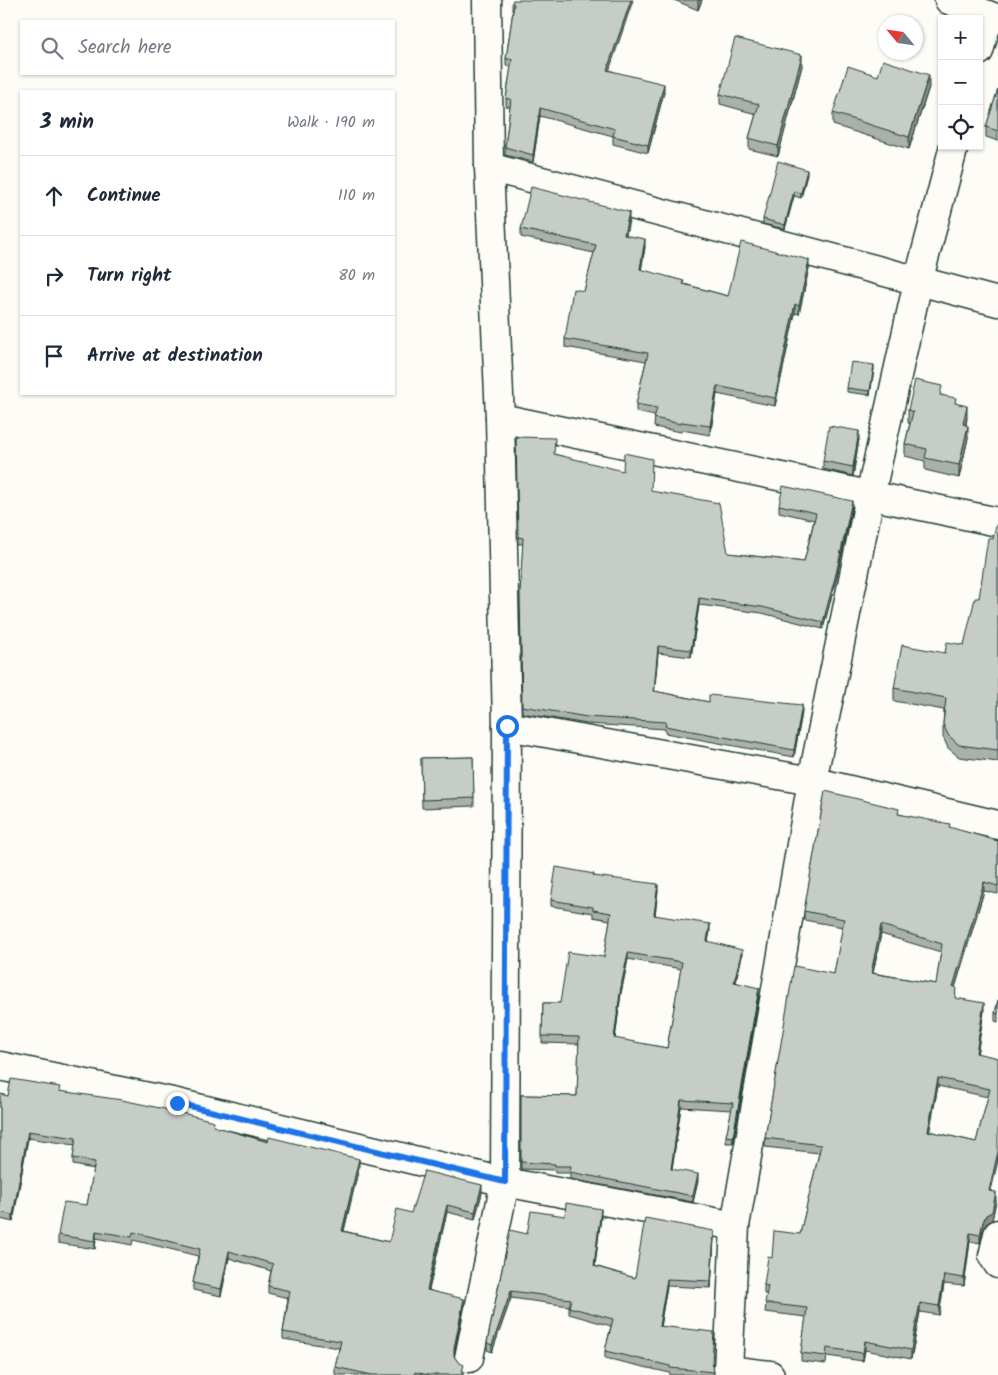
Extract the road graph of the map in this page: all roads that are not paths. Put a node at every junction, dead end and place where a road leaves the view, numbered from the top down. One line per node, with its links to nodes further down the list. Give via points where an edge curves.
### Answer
1 (487, 0): 6 (street)
2 (950, 0): 3 (street)
3 (993, 18): 4 (street)
4 (983, 42)
5 (953, 150): 7 (street)
6 (489, 168): 7 (street); 9 (street)
7 (918, 282): 8 (street); 10 (street)
8 (998, 302)
9 (500, 418): 10 (street); 12 (street)
10 (870, 496): 11 (street); 13 (street)
11 (998, 522)
12 (507, 726): 13 (street); 16 (street)
13 (812, 781): 14 (street); 17 (street)
14 (998, 825)
15 (0, 1066): 16 (street, via 177,1103)
16 (505, 1182): 17 (street); 20 (street)
17 (735, 1226): 21 (street, via 728,1370)
18 (998, 1234): 19 (street, via 993,1256)
19 (998, 1264)
20 (469, 1358)
21 (770, 1375)

